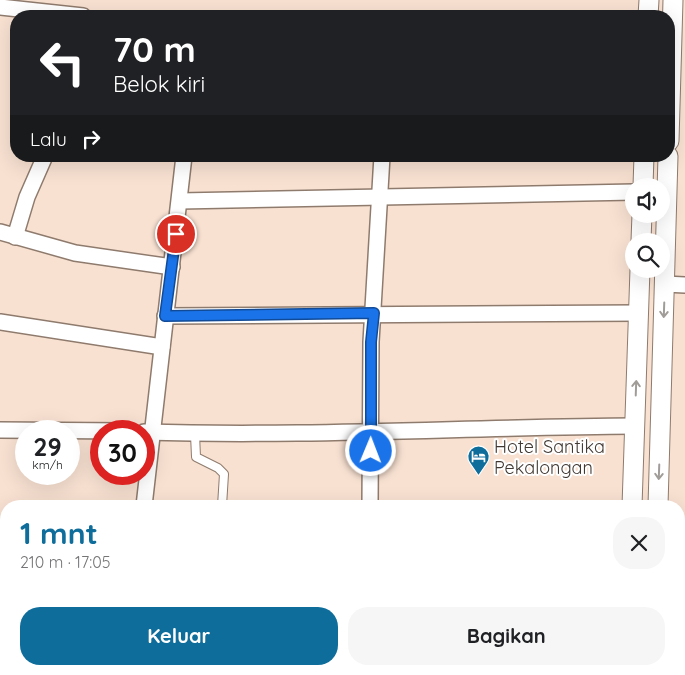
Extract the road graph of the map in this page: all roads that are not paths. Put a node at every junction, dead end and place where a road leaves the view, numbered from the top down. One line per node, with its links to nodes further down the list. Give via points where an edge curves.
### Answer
1 (0, 7): 2 (street)
2 (14, 10)
3 (42, 162): 13 (street)
4 (183, 162): 11 (street)
5 (382, 162): 10 (street)
6 (644, 162): 8 (street)
7 (668, 162): 16 (street)
8 (643, 178)
9 (625, 192): 10 (street)
10 (379, 198): 11 (street); 18 (street)
11 (180, 201): 14 (street)
12 (0, 232): 13 (street)
13 (15, 237): 14 (street, via 75,253)
14 (172, 267): 20 (street)
15 (640, 278): 19 (street)
16 (665, 284): 17 (street); 35 (street, one-way to 35)
17 (685, 285)
18 (374, 313): 19 (street); 20 (street); 28 (street, via 371,342)
19 (638, 313): 24 (street, one-way to 19)
20 (165, 316): 22 (street)
21 (0, 322): 22 (street)
22 (162, 347): 23 (street)
23 (150, 420)
24 (635, 426): 28 (street, via 502,427); 34 (street)
25 (0, 430): 26 (street)
26 (90, 431)
27 (155, 432): 29 (street)
28 (372, 433): 29 (street); 33 (street)
29 (195, 434): 32 (lane, via 198,459 224,474)
30 (145, 485): 31 (street)
31 (144, 500)
32 (222, 500)
33 (370, 500)
34 (632, 500)
35 (658, 500)

